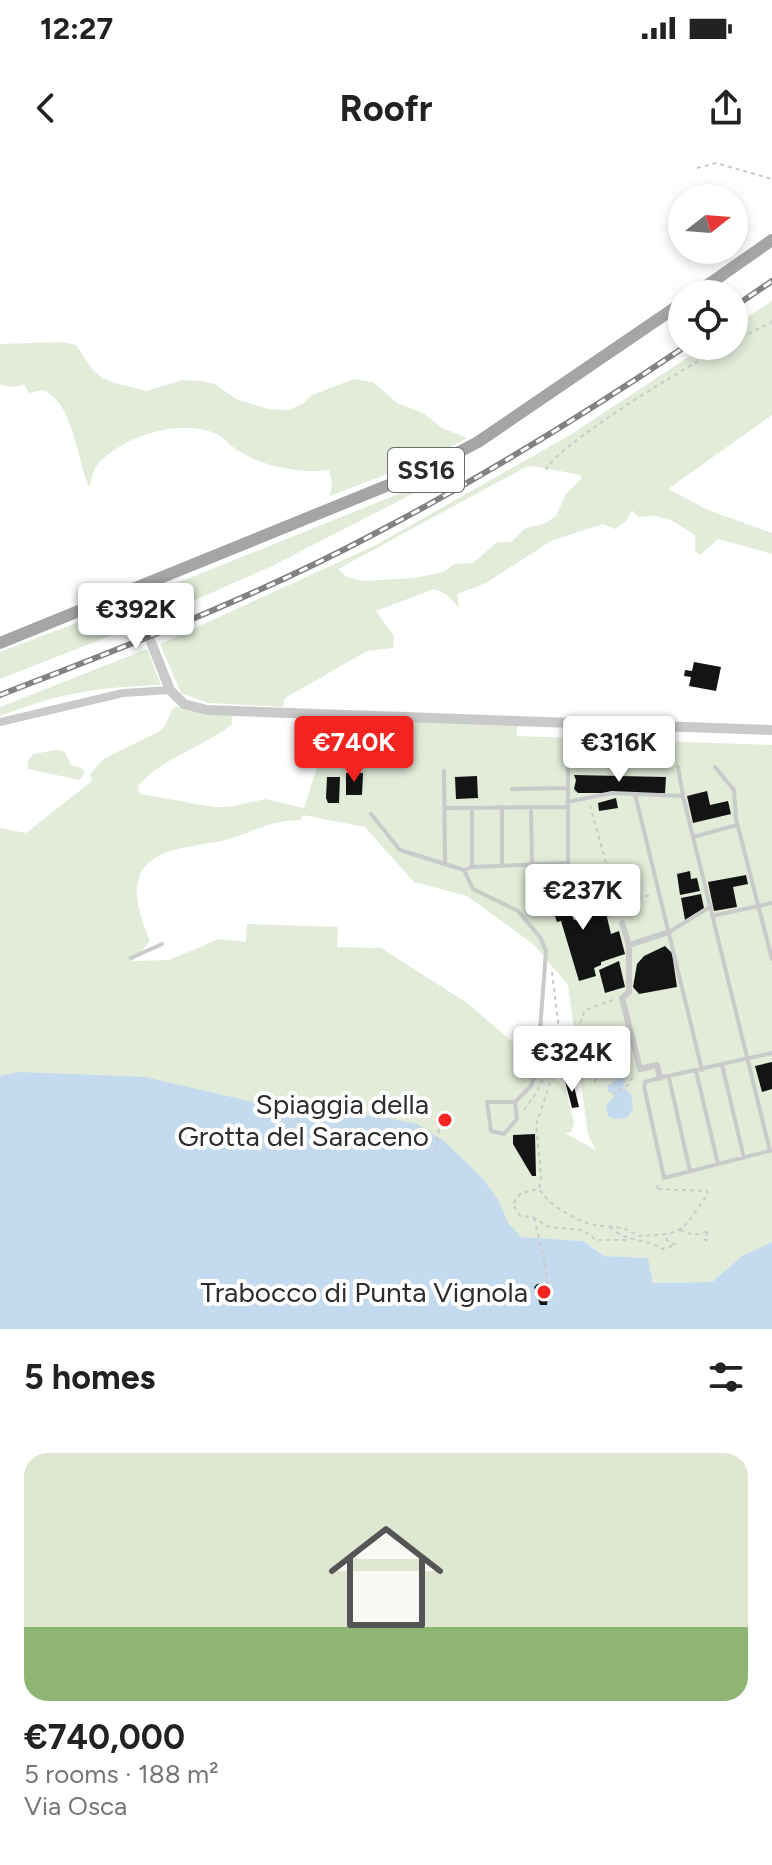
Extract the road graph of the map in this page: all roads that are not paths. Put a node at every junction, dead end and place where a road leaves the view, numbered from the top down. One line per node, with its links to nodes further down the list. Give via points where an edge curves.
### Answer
1 (772, 240): 2 (main road)
2 (715, 280)
3 (668, 313): 4 (main road, SS16, via 451,457)
4 (143, 585): 5 (main road, SS16); 6 (street)
5 (117, 596): 6 (street); 7 (main road, SS16)
6 (143, 622): 8 (street)
7 (0, 643)
8 (170, 690): 9 (street, via 123,693); 10 (street, via 184,704 207,710)
9 (0, 722)
10 (568, 722): 11 (street); 15 (lane)
11 (772, 730)
12 (678, 767): 18 (lane)
13 (715, 767): 25 (lane, via 734,790)
14 (444, 771): 22 (lane)
15 (567, 788): 16 (lane); 19 (lane)
16 (512, 789)
17 (635, 794): 18 (lane); 19 (lane, via 612,793); 39 (lane)
18 (683, 796): 26 (lane)
19 (567, 804): 21 (lane); 27 (lane)
20 (502, 807): 21 (lane); 23 (lane); 30 (lane)
21 (531, 807): 29 (lane)
22 (445, 808): 23 (lane); 28 (lane)
23 (472, 808): 31 (lane)
24 (371, 814): 28 (lane, via 400,850)
25 (737, 825): 26 (lane); 35 (lane)
26 (693, 837): 36 (lane)
27 (568, 863): 29 (lane); 33 (lane, via 577,913)
28 (445, 864): 32 (lane)
29 (532, 865): 30 (lane)
30 (502, 866): 31 (lane)
31 (472, 867): 32 (lane)
32 (464, 870): 51 (lane, via 473,889 518,911 546,951 537,1070 531,1086)
33 (616, 903)
34 (772, 903): 35 (lane)
35 (758, 906): 37 (lane); 43 (lane)
36 (710, 907): 37 (lane); 39 (lane)
37 (712, 916): 45 (lane)
38 (622, 923): 41 (street)
39 (669, 932): 41 (street); 47 (lane)
40 (162, 944): 42 (lane)
41 (629, 945): 49 (street, via 629,992 622,998 640,1069 657,1065)
42 (131, 958)
43 (772, 959)
44 (772, 1053): 45 (lane)
45 (747, 1059): 46 (lane); 52 (lane)
46 (722, 1065): 47 (lane); 53 (lane)
47 (702, 1070): 48 (lane)
48 (696, 1071): 50 (lane); 54 (lane)
49 (660, 1078): 50 (lane); 55 (lane, via 644,1086 664,1178)
50 (669, 1078): 55 (lane)
51 (515, 1102): 51 (lane, via 487,1102 491,1131 504,1134 517,1119)
52 (771, 1151): 53 (lane)
53 (744, 1158): 54 (lane)
54 (718, 1164): 55 (lane)
55 (690, 1171)

